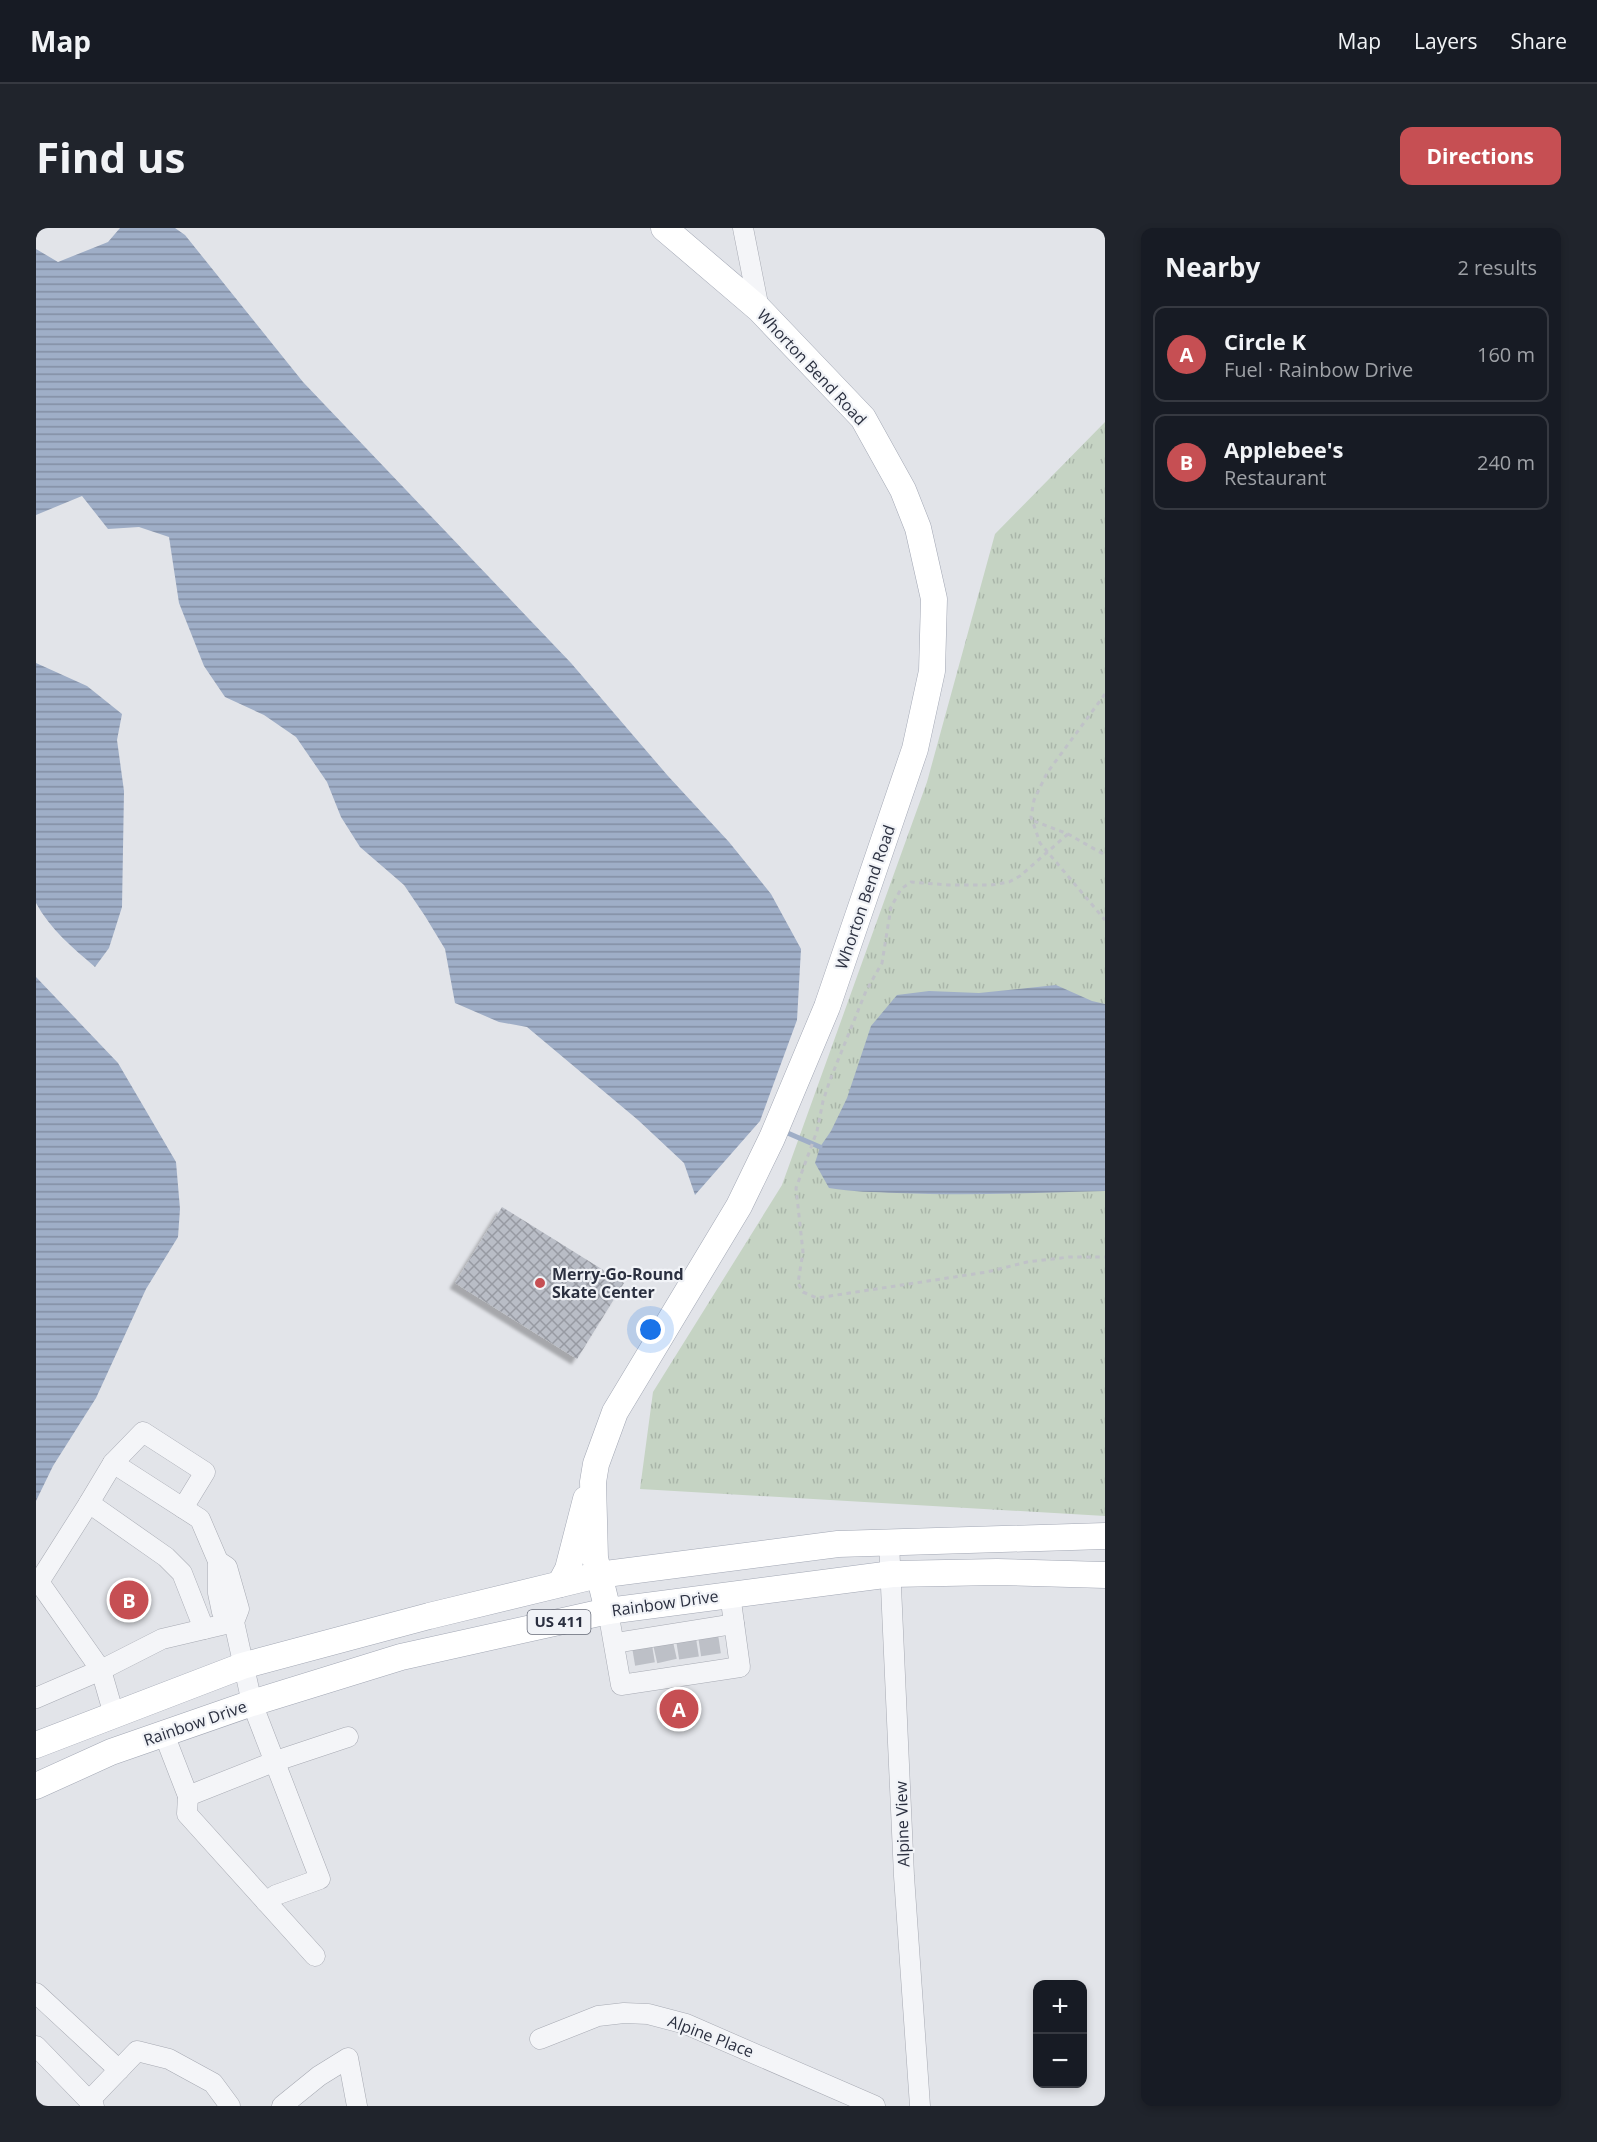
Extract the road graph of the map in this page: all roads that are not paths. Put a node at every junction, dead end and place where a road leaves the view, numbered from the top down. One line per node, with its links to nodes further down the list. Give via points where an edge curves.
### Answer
1 (664, 228): 3 (main road, Whorton Bend Road)
2 (742, 228): 3 (street)
3 (759, 309): 5 (main road, Whorton Bend Road, via 863,418 903,490 918,528 934,599 932,671 915,749 827,1007 739,1206 615,1412)
4 (113, 1463): 6 (street); 7 (street); 7 (street, via 143,1432 205,1472)
5 (592, 1482): 11 (main road, Whorton Bend Road); 14 (main road, via 568,1569)
6 (90, 1503): 13 (street); 19 (street, via 166,1557 182,1573)
7 (183, 1508): 17 (street, via 200,1519 218,1561 227,1567 239,1609)
8 (1105, 1536): 9 (main road, US 411)
9 (889, 1542): 10 (street, Alpine View); 11 (main road, US 411, via 838,1544)
10 (892, 1574): 12 (main road, Rainbow Drive / US 411); 15 (main road, Rainbow Drive / US 411); 47 (street, Alpine View, via 904,1876)
11 (598, 1575): 14 (main road, US 411); 16 (main road, Whorton Bend Road)
12 (1105, 1575)
13 (37, 1584): 26 (street)
14 (560, 1584): 25 (main road, US 411)
15 (730, 1594): 16 (main road, Rainbow Drive / US 411); 18 (street)
16 (608, 1611): 20 (street); 28 (main road, Rainbow Drive / US 411, via 401,1657)
17 (234, 1622): 19 (street); 25 (street)
18 (734, 1624): 21 (street); 21 (street, via 740,1667)
19 (204, 1629): 26 (street, via 162,1639)
20 (615, 1643): 24 (street); 24 (street, via 621,1685)
21 (710, 1647): 22 (street); 22 (street)
22 (688, 1651): 23 (street); 23 (street)
23 (665, 1654): 24 (street); 24 (street)
24 (644, 1658)
25 (242, 1666): 28 (street); 29 (main road, US 411)
26 (101, 1670): 27 (street); 29 (street)
27 (36, 1698)
28 (252, 1703): 30 (main road, Rainbow Drive / US 411); 33 (street)
29 (114, 1715): 32 (main road, US 411)
30 (164, 1734): 34 (main road, Rainbow Drive / US 411, via 111,1752); 35 (street)
31 (348, 1737): 33 (street)
32 (36, 1745)
33 (276, 1761): 35 (street); 36 (street, via 320,1879)
34 (36, 1786)
35 (188, 1796): 36 (street, via 187,1814)
36 (266, 1902): 37 (street)
37 (315, 1956)
38 (36, 1993): 41 (street)
39 (540, 2039): 46 (street, Alpine Place, via 598,2016 648,2014 686,2024)
40 (36, 2046): 42 (street)
41 (119, 2070): 42 (street); 43 (street, via 136,2051 169,2058 213,2083)
42 (92, 2103)
43 (230, 2106)
44 (282, 2106): 45 (street, via 348,2058)
45 (357, 2106)
46 (875, 2106)
47 (920, 2106)

